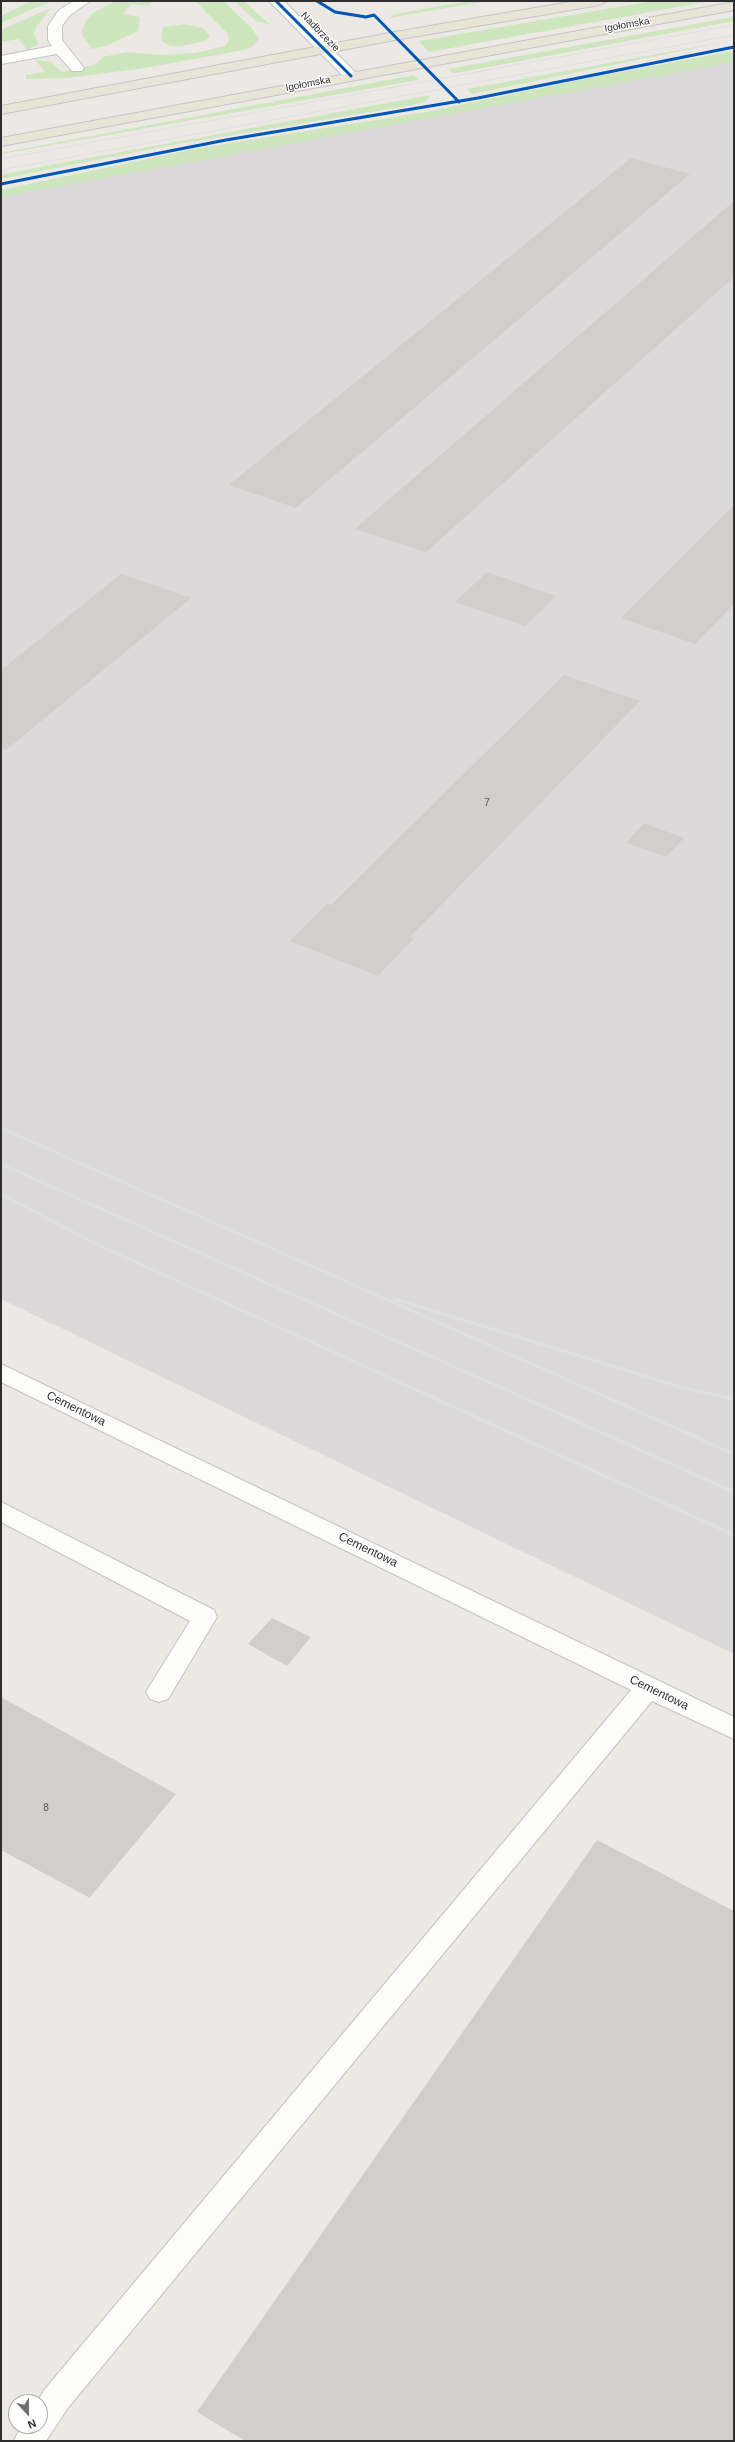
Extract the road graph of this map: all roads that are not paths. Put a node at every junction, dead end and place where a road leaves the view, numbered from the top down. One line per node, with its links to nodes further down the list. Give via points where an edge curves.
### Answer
1 (83, 1): 5 (street, via 64,13 55,26 55,40)
2 (276, 1): 6 (street, Nadbrzezie)
3 (600, 1): 6 (main road)
4 (734, 6): 9 (main road, Igołomska)
5 (60, 49): 7 (street); 8 (street)
6 (325, 49): 9 (street, Nadbrzezie); 10 (main road)
7 (1, 60)
8 (77, 68)
9 (351, 76): 11 (main road, Igołomska)
10 (1, 110)
11 (1, 142)
12 (1, 1372): 14 (street, Cementowa)
13 (1, 1511): 15 (street, via 205,1617)
14 (648, 1688): 16 (street, Cementowa); 17 (street, via 61,2393)
15 (159, 1692)
16 (734, 1730)
17 (48, 2412)

